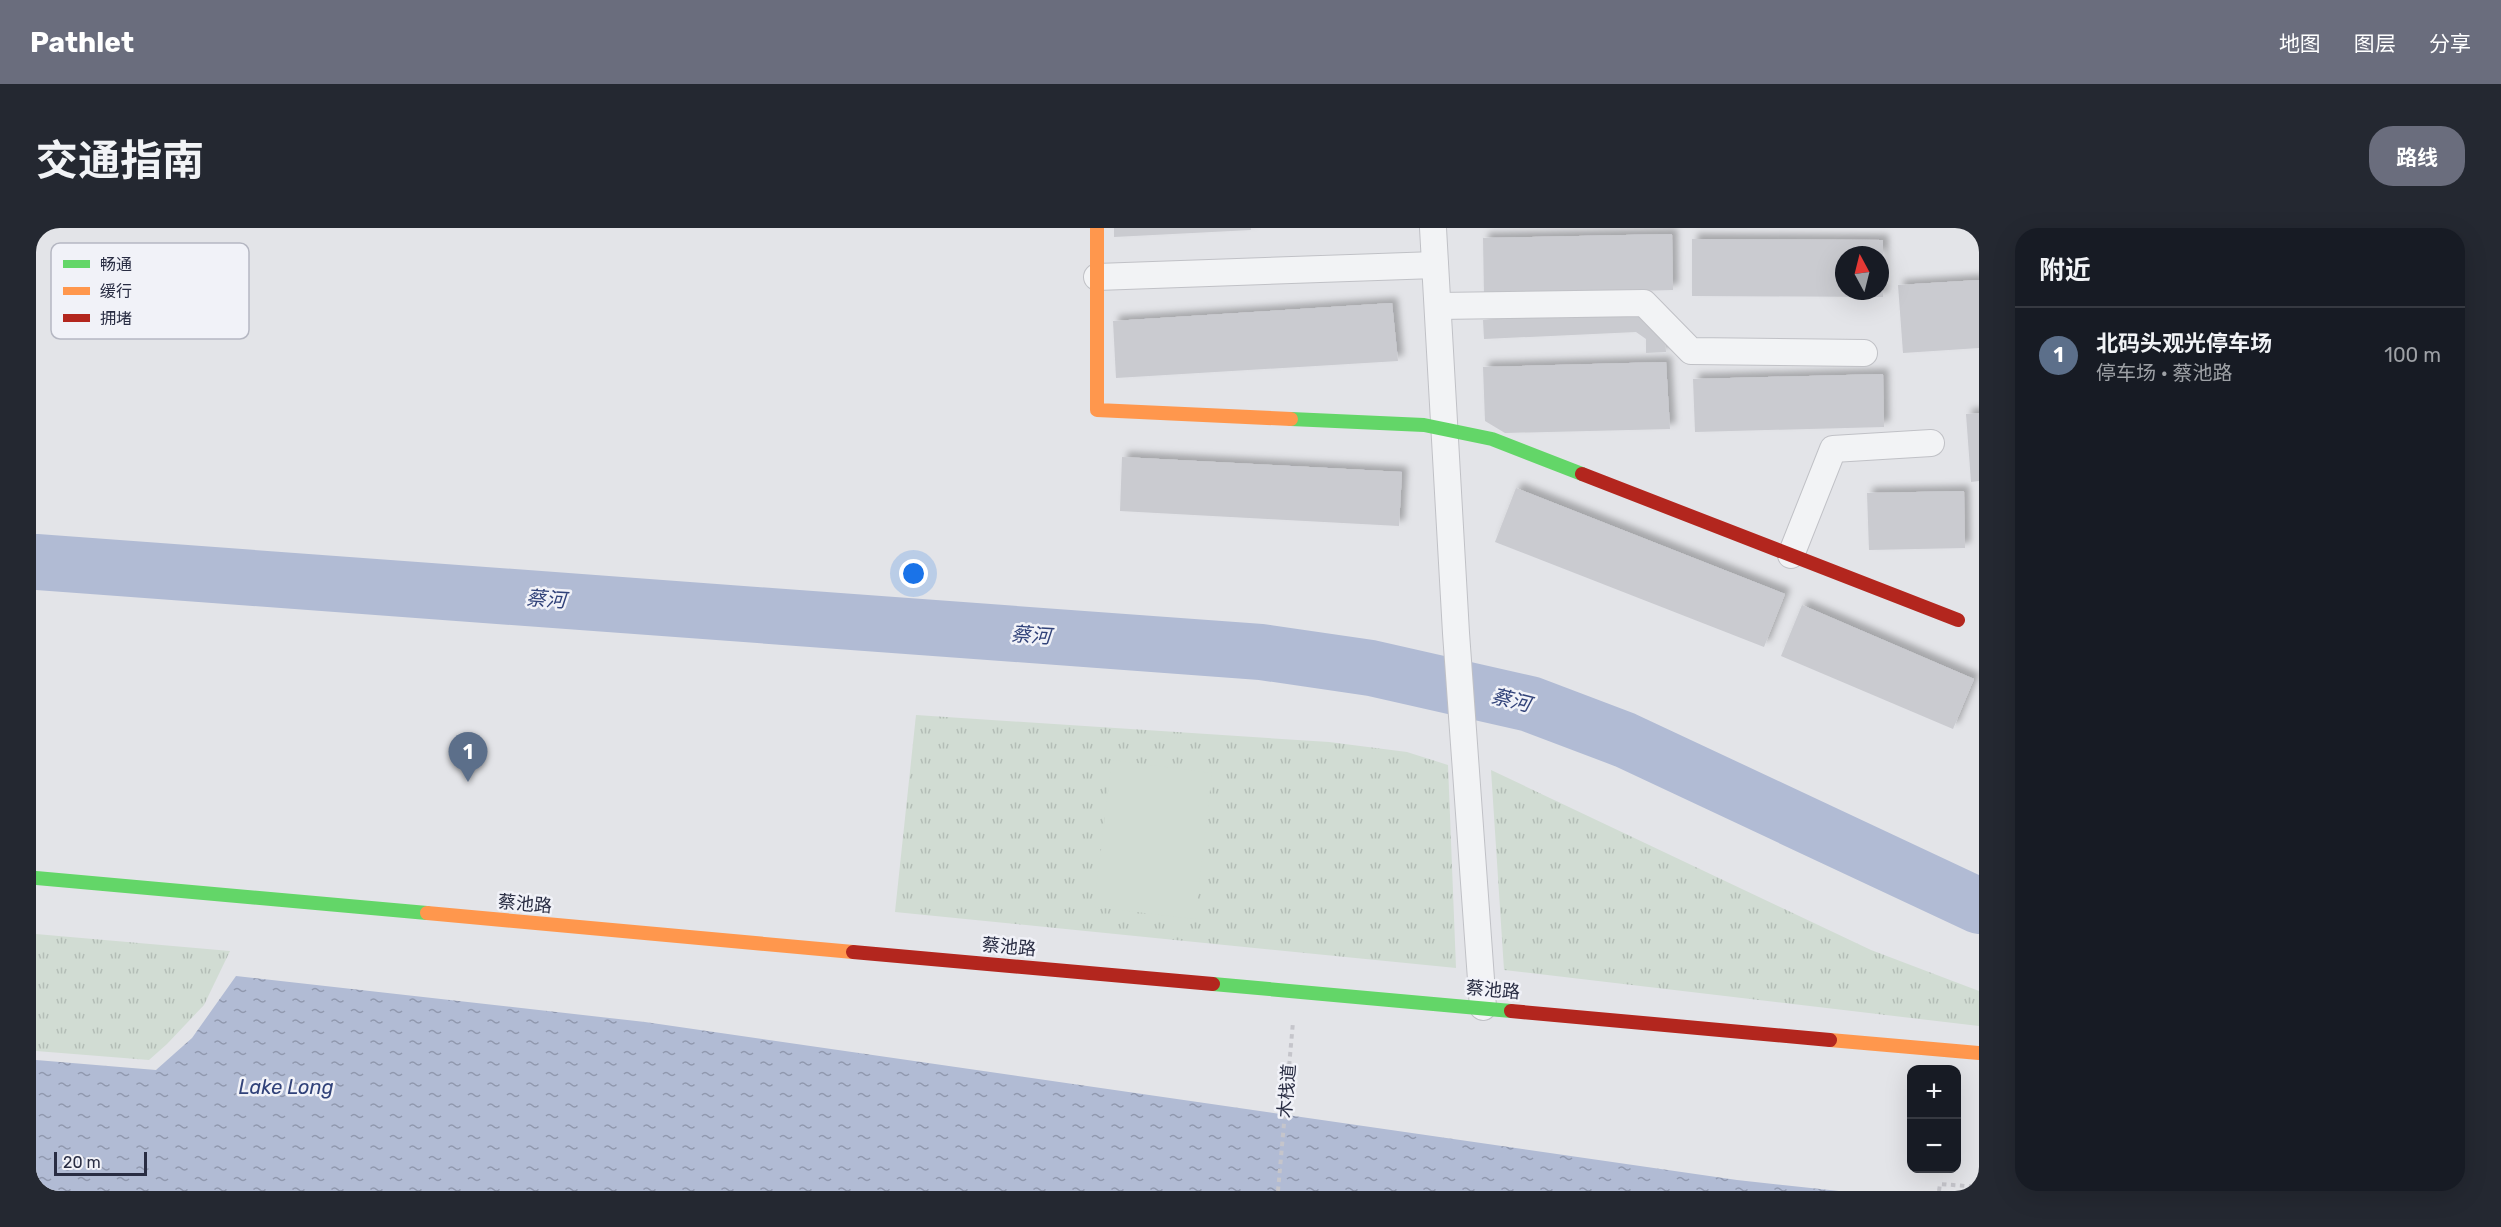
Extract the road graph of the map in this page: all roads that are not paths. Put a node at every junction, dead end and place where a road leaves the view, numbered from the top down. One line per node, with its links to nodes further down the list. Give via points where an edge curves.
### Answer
1 (1097, 228): 4 (street)
2 (1433, 228): 3 (street)
3 (1435, 265): 4 (street); 5 (street)
4 (1097, 277): 7 (street, via 1097,410)
5 (1438, 306): 6 (street, via 1644,303 1691,351); 7 (street)
6 (1864, 353)
7 (1444, 429): 9 (street, via 1492,439); 12 (street)
8 (1931, 443): 9 (street, via 1833,449)
9 (1791, 555): 10 (street)
10 (1958, 620)
11 (36, 878): 12 (street, 蔡池路)
12 (1483, 1007): 13 (street, 蔡池路)
13 (1979, 1053)

